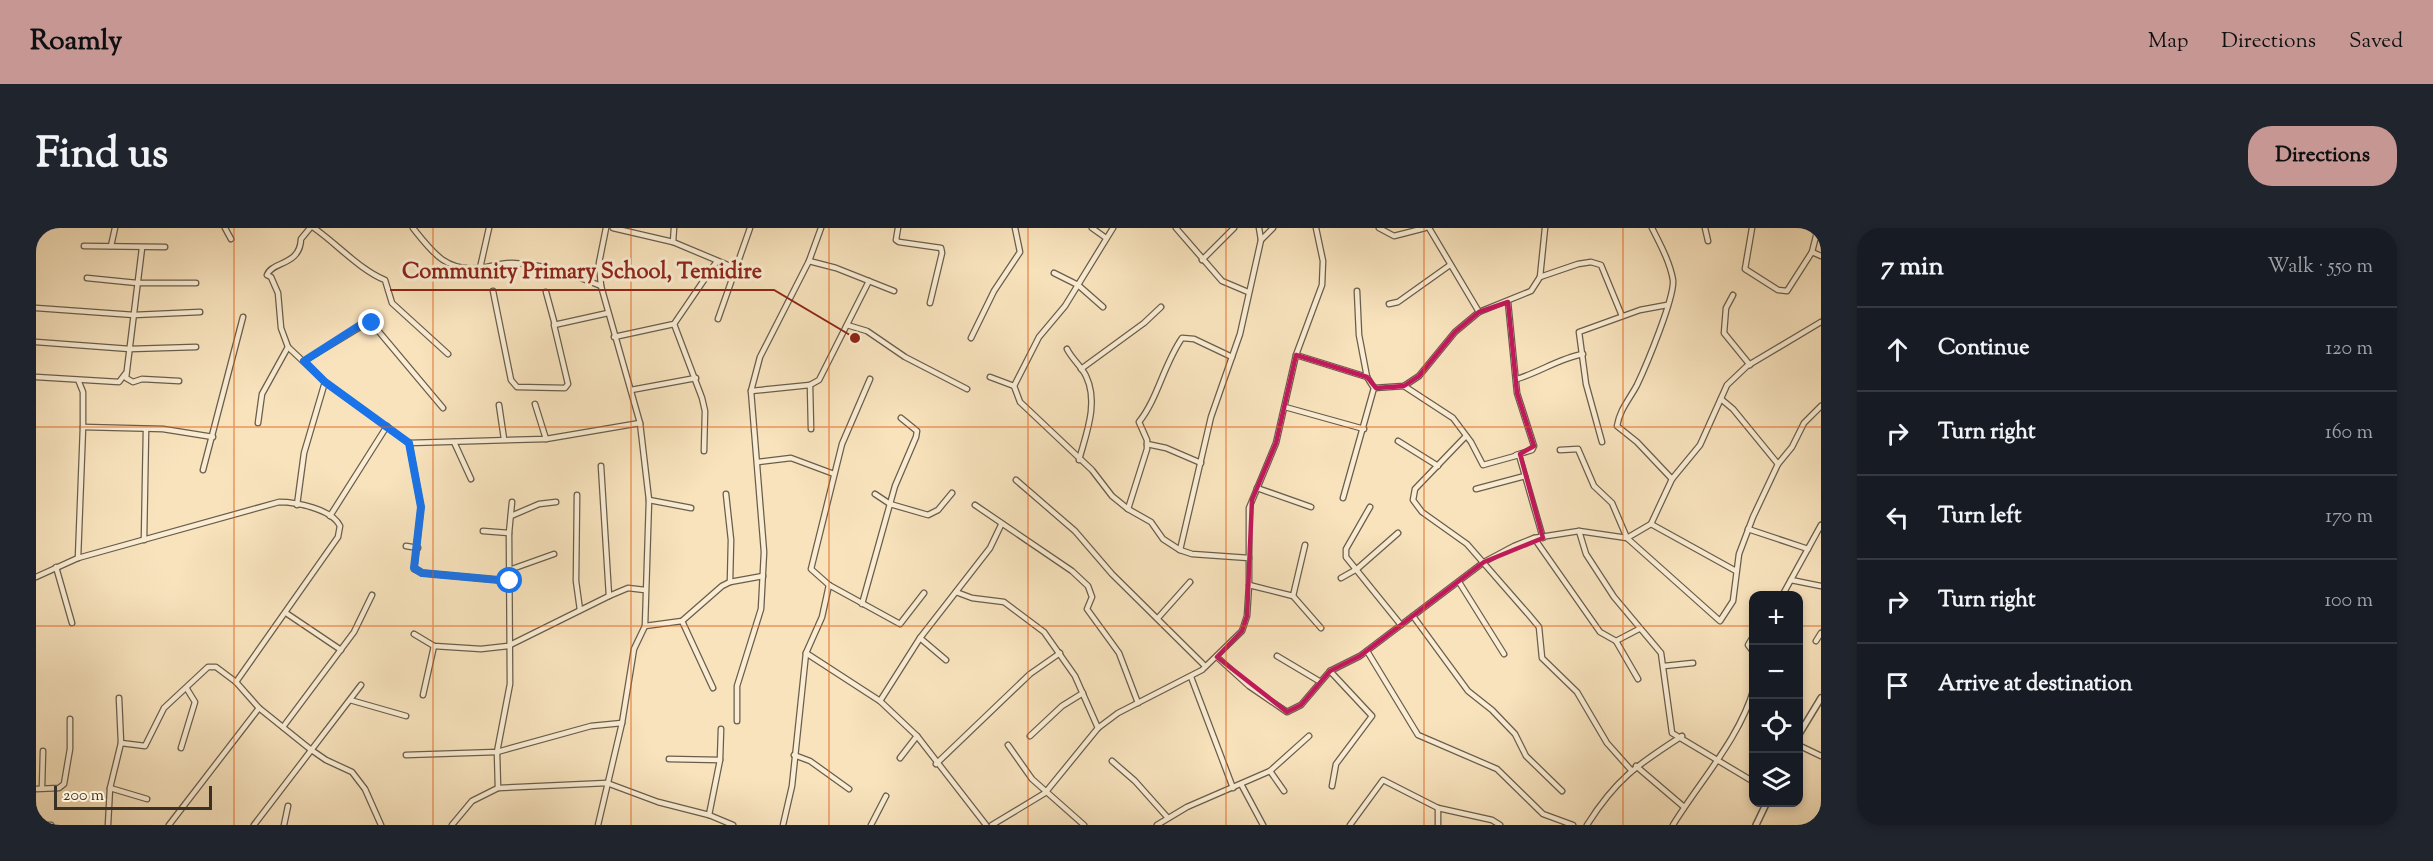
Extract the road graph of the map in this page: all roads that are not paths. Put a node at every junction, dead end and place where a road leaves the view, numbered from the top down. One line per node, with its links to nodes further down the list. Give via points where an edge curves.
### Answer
1 (115, 228): 33 (street)
2 (225, 228): 28 (street)
3 (312, 228): 80 (street, via 288,263 267,275 278,293 281,328); 83 (street, via 339,245 372,276 385,280 392,303)
4 (413, 228): 42 (street, via 437,258 454,266)
5 (489, 228): 42 (street)
6 (606, 228): 51 (street, via 599,263)
7 (613, 228): 31 (street)
8 (674, 228): 31 (street)
9 (750, 228): 43 (street)
10 (821, 228): 40 (street)
11 (898, 228): 59 (street, via 899,242 940,248)
12 (1015, 228): 77 (street, via 1020,252 994,291)
13 (1092, 228): 27 (street)
14 (1113, 228): 27 (street)
15 (1176, 228): 38 (street)
16 (1234, 228): 38 (street)
17 (1259, 228): 29 (street)
18 (1274, 228): 29 (street)
19 (1316, 228): 85 (street, via 1323,261 1322,285)
20 (1379, 228): 21 (street, via 1395,236)
21 (1427, 228): 41 (street)
22 (1545, 228): 45 (street)
23 (1652, 228): 61 (street, via 1673,281)
24 (1705, 228): 30 (street)
25 (1752, 228): 36 (street, via 1745,269 1778,290 1786,291 1792,286)
26 (1818, 228): 36 (street)
27 (1106, 238): 50 (street)
28 (231, 239)
29 (1261, 240): 56 (street)
30 (1708, 241)
31 (673, 242): 39 (street)
32 (84, 246): 33 (street)
33 (111, 246): 34 (street)
34 (142, 248): 35 (street); 48 (street)
35 (165, 248)
36 (1812, 252): 37 (street)
37 (1821, 256)
38 (1202, 260): 56 (street, via 1229,286)
39 (717, 261): 43 (street); 73 (street)
40 (809, 261): 47 (street); 106 (street, via 760,357)
41 (1450, 265): 60 (street, via 1398,302); 66 (street)
42 (480, 268): 51 (street, via 511,263 541,267)
43 (735, 268): 71 (street)
44 (1054, 273): 50 (street)
45 (1540, 277): 58 (street, via 1531,291); 69 (street, via 1578,264 1601,265)
46 (87, 278): 48 (street)
47 (869, 281): 53 (street); 75 (street)
48 (138, 283): 49 (street); 68 (street)
49 (196, 283)
50 (1077, 285): 62 (street); 101 (street, via 1039,337)
51 (601, 286): 67 (street)
52 (493, 291): 74 (street, via 511,380 517,387 565,388 568,384)
53 (894, 291)
54 (1357, 291): 93 (street, via 1356,310)
55 (546, 292): 74 (street)
56 (1248, 292): 86 (street)
57 (1733, 295): 88 (street, via 1726,308 1724,333)
58 (1508, 302): 66 (street); 96 (street)
59 (930, 303)
60 (1389, 304)
61 (1667, 305): 69 (street); 143 (street, via 1636,385 1620,410 1617,426)
62 (1102, 307)
63 (1161, 307): 90 (street)
64 (36, 308): 68 (street)
65 (200, 312): 68 (street)
66 (1479, 312): 102 (street, via 1455,332 1419,376)
67 (608, 313): 74 (street); 76 (street)
68 (134, 315): 81 (street)
69 (1622, 315): 84 (street, via 1579,332)
70 (243, 317): 122 (street)
71 (718, 319)
72 (1821, 322): 88 (street)
73 (674, 324): 76 (street); 94 (street)
74 (555, 325)
75 (847, 325): 100 (street, via 819,380); 104 (street, via 867,331 905,357)
76 (614, 337): 105 (street)
77 (971, 338)
78 (36, 342): 81 (street)
79 (196, 347): 81 (street)
80 (288, 347): 87 (street); 114 (street, via 262,394)
81 (130, 349): 89 (street)
82 (1067, 349): 90 (street)
83 (448, 354)
84 (1583, 354): 96 (street); 127 (street, via 1586,384)
85 (1296, 355): 93 (street); 111 (street)
86 (1232, 357): 129 (street, via 1194,339 1182,338 1167,360 1139,422); 135 (street, via 1211,417)
87 (304, 361): 99 (street); 112 (street, via 370,321)
88 (1750, 365): 107 (street, via 1726,384)
89 (127, 368): 97 (street, via 126,378 133,382); 98 (street, via 119,382)
90 (1081, 369): 133 (street, via 1091,391 1092,405)
91 (36, 377): 98 (street)
92 (990, 377): 101 (street)
93 (1367, 377): 103 (street)
94 (696, 378): 105 (street); 131 (street, via 705,411)
95 (870, 379): 140 (street)
96 (1517, 379): 132 (street, via 1521,410 1534,446)
97 (179, 381)
98 (79, 382): 117 (street)
99 (325, 382): 116 (street); 156 (street, via 304,453)
100 (810, 385): 106 (street); 118 (street)
101 (1014, 386): 133 (street, via 1020,402)
102 (1404, 386): 103 (street); 121 (street, via 1453,418)
103 (1374, 388): 119 (street)
104 (967, 389)
105 (631, 390): 115 (street)
106 (751, 391): 134 (street)
107 (1721, 399): 136 (street); 143 (street, via 1700,446)
108 (535, 404): 124 (street)
109 (499, 405): 123 (street)
110 (1821, 406): 136 (street, via 1804,423)
111 (1285, 407): 119 (street); 145 (street, via 1276,443)
112 (443, 408)
113 (901, 418): 155 (street, via 917,431)
114 (258, 423)
115 (640, 423): 124 (street); 152 (street)
116 (387, 426): 128 (street); 162 (street)
117 (83, 427): 120 (street); 182 (street)
118 (811, 429)
119 (1364, 429): 151 (street)
120 (147, 430): 122 (street); 175 (street)
121 (1466, 436): 132 (street, via 1484,465); 138 (street)
122 (213, 437): 139 (street)
123 (504, 439): 124 (street); 126 (street)
124 (546, 439)
125 (1398, 441): 138 (street)
126 (454, 442): 128 (street); 142 (street)
127 (1602, 442)
128 (409, 443): 178 (street, via 421,507)
129 (1147, 444): 135 (street); 161 (street)
130 (1560, 450): 174 (street, via 1578,449 1594,486 1612,503)
131 (704, 451)
132 (1516, 455): 141 (street, via 1521,458)
133 (1079, 460): 161 (street)
134 (758, 462): 140 (street, via 791,458); 189 (street)
135 (1201, 463): 180 (street)
136 (1778, 464): 167 (street)
137 (601, 466): 205 (street)
138 (1438, 466): 184 (street, via 1415,489 1413,500 1422,512 1467,544)
139 (203, 470)
140 (834, 474): 197 (street, via 810,564)
141 (1525, 476): 146 (street); 173 (street)
142 (471, 479)
143 (1672, 479): 164 (street)
144 (1016, 480): 211 (street, via 1075,531)
145 (1257, 488): 158 (street); 183 (street, via 1248,516)
146 (1476, 489)
147 (952, 493): 155 (street, via 938,510 928,515)
148 (726, 494): 194 (street)
149 (875, 494): 155 (street)
150 (577, 495): 208 (street, via 576,581)
151 (1343, 498)
152 (649, 500): 160 (street); 200 (street)
153 (512, 502): 163 (street)
154 (556, 502): 163 (street, via 539,504)
155 (890, 504): 207 (street)
156 (297, 505): 162 (street); 175 (street, via 279,502)
157 (975, 505): 165 (street)
158 (1311, 507)
159 (1370, 507): 186 (street, via 1346,549 1346,557)
160 (691, 508)
161 (1128, 509): 180 (street, via 1151,522 1163,539)
162 (330, 516): 209 (street, via 340,526 338,537)
163 (511, 516): 170 (street)
164 (1651, 524): 174 (street); 188 (street)
165 (1001, 525): 202 (street, via 990,548); 251 (street, via 1072,571 1088,586 1092,597 1087,609 1119,653)
166 (1821, 525): 179 (street)
167 (1748, 529): 179 (street); 188 (street)
168 (483, 531): 170 (street)
169 (1579, 531): 173 (street); 174 (street); 217 (street, via 1586,554)
170 (509, 533): 187 (street)
171 (1398, 533): 186 (street)
172 (1533, 538): 173 (street); 184 (street); 221 (street, via 1600,632)
173 (1543, 538)
174 (1627, 538): 188 (street, via 1720,621 1733,601)
175 (144, 540): 182 (street)
176 (1305, 545): 206 (street)
177 (406, 546): 178 (street)
178 (418, 548): 193 (street, via 414,568 418,572)
179 (1808, 549): 192 (street)
180 (1180, 550): 183 (street)
181 (554, 554): 187 (street)
182 (78, 558): 185 (street)
183 (1249, 558): 198 (street)
184 (1484, 562): 196 (street); 281 (street, via 1539,627 1542,657 1577,692 1607,743)
185 (56, 567): 190 (street); 213 (street)
186 (1357, 569): 191 (street); 214 (street)
187 (509, 570): 193 (street)
188 (1736, 571)
189 (763, 576): 194 (street); 255 (street, via 761,609 737,686)
190 (36, 577)
191 (1341, 578)
192 (1791, 580): 199 (street); 201 (street)
193 (510, 581): 224 (street)
194 (730, 582): 212 (street)
195 (1190, 582): 211 (street)
196 (1459, 582): 210 (street); 229 (street)
197 (829, 585): 207 (street); 227 (street, via 822,617)
198 (1249, 585): 206 (street); 231 (street, via 1245,625)
199 (1821, 586)
200 (645, 590): 205 (street, via 628,588); 215 (street)
201 (1785, 591)
202 (956, 592): 220 (street); 228 (street, via 1004,602 1044,632)
203 (924, 593): 207 (street, via 900,624)
204 (372, 595): 225 (street)
205 (609, 596): 208 (street)
206 (1293, 596): 216 (street)
207 (862, 604)
208 (580, 610): 224 (street)
209 (286, 613): 225 (street); 240 (street)
210 (1413, 615): 214 (street); 293 (street, via 1468,692 1515,734 1526,756)
211 (1158, 618): 234 (street)
212 (682, 621): 215 (street); 242 (street)
213 (72, 623)
214 (1401, 625): 226 (street)
215 (645, 626): 256 (street, via 634,649)
216 (1321, 628)
217 (1639, 629): 221 (street); 235 (street, via 1661,653)
218 (1821, 633): 222 (street)
219 (414, 634): 223 (street)
220 (920, 639): 232 (street); 250 (street)
221 (1616, 640): 238 (street)
222 (1816, 641)
223 (434, 646): 224 (street); 245 (street)
224 (508, 646): 271 (street, via 510,684)
225 (341, 650): 257 (street)
226 (1367, 651): 236 (street); 324 (street, via 1418,735 1497,769 1544,814)
227 (806, 653): 250 (street); 273 (street)
228 (1060, 653): 244 (street); 280 (street, via 1030,674)
229 (1504, 654)
230 (1277, 656): 239 (street)
231 (1217, 657): 234 (street); 239 (street, via 1249,686 1287,712 1301,705)
232 (946, 660)
233 (1693, 663): 235 (street)
234 (1205, 666): 237 (street)
235 (1664, 666): 264 (street, via 1672,732)
236 (1330, 671): 239 (street); 286 (street, via 1372,716 1336,764)
237 (1191, 676): 251 (street); 290 (street)
238 (1638, 679)
239 (1319, 681)
240 (236, 682): 243 (street, via 211,666); 252 (street)
241 (361, 685): 249 (street)
242 (712, 688)
243 (187, 690): 265 (street, via 157,717 145,746); 268 (street, via 195,702)
244 (1083, 693): 258 (street); 262 (street, via 1062,706)
245 (423, 695)
246 (119, 698): 265 (street)
247 (1821, 698): 259 (street)
248 (1750, 699): 277 (street)
249 (350, 700): 253 (street); 269 (street)
250 (880, 701): 261 (street)
251 (1138, 703): 258 (street)
252 (259, 708): 257 (street); 307 (street)
253 (406, 716)
254 (70, 719): 287 (street, via 64,784 59,788)
255 (737, 721)
256 (622, 723): 271 (street, via 591,726); 284 (street)
257 (283, 727): 269 (street)
258 (1098, 728): 294 (street)
259 (1803, 728)
260 (721, 729): 278 (street)
261 (916, 736): 275 (street); 280 (street)
262 (1030, 736)
263 (1309, 736): 282 (street)
264 (1682, 736): 277 (street); 281 (street)
265 (121, 743): 288 (street)
266 (1008, 745): 294 (street)
267 (1803, 747): 274 (street)
268 (181, 748)
269 (310, 749): 308 (street); 310 (street, via 352,772 365,789)
270 (43, 751): 287 (street)
271 (497, 752): 272 (street); 289 (street)
272 (406, 755)
273 (794, 755): 291 (street, via 810,761); 303 (street)
274 (1821, 756)
275 (900, 758)
276 (669, 759): 278 (street)
277 (1716, 759): 283 (street); 298 (street)
278 (720, 760): 301 (street)
279 (1112, 761): 302 (street)
280 (936, 764): 316 (street)
281 (1633, 768): 298 (street); 325 (street, via 1603,799)
282 (1270, 771): 285 (street); 292 (street)
283 (1749, 780)
284 (607, 783): 289 (street); 301 (street); 312 (street)
285 (1241, 784): 290 (street); 320 (street)
286 (1332, 786)
287 (39, 788)
288 (110, 788): 296 (street); 306 (street)
289 (498, 788): 311 (street, via 472,801)
290 (1233, 788): 302 (street)
291 (849, 789)
292 (1284, 791)
293 (1562, 791)
294 (1046, 793): 317 (street); 318 (street)
295 (886, 796): 315 (street)
296 (147, 799)
297 (288, 806): 309 (street)
298 (1684, 807): 326 (street)
299 (1765, 807): 327 (street)
300 (1438, 808): 321 (street, via 1383,780); 322 (street); 323 (street)
301 (709, 815): 313 (street)
302 (1168, 818): 319 (street)
303 (783, 823): 314 (street)
304 (36, 825): 305 (street)
305 (51, 825)
306 (108, 825)
307 (169, 825)
308 (254, 825)
309 (284, 825)
310 (381, 825)
311 (452, 825)
312 (598, 825)
313 (733, 825)
314 (790, 825)
315 (871, 825)
316 (986, 825)
317 (992, 825)
318 (1083, 825)
319 (1157, 825)
320 (1263, 825)
321 (1350, 825)
322 (1438, 825)
323 (1500, 825)
324 (1573, 825)
325 (1587, 825)
326 (1673, 825)
327 (1756, 825)

